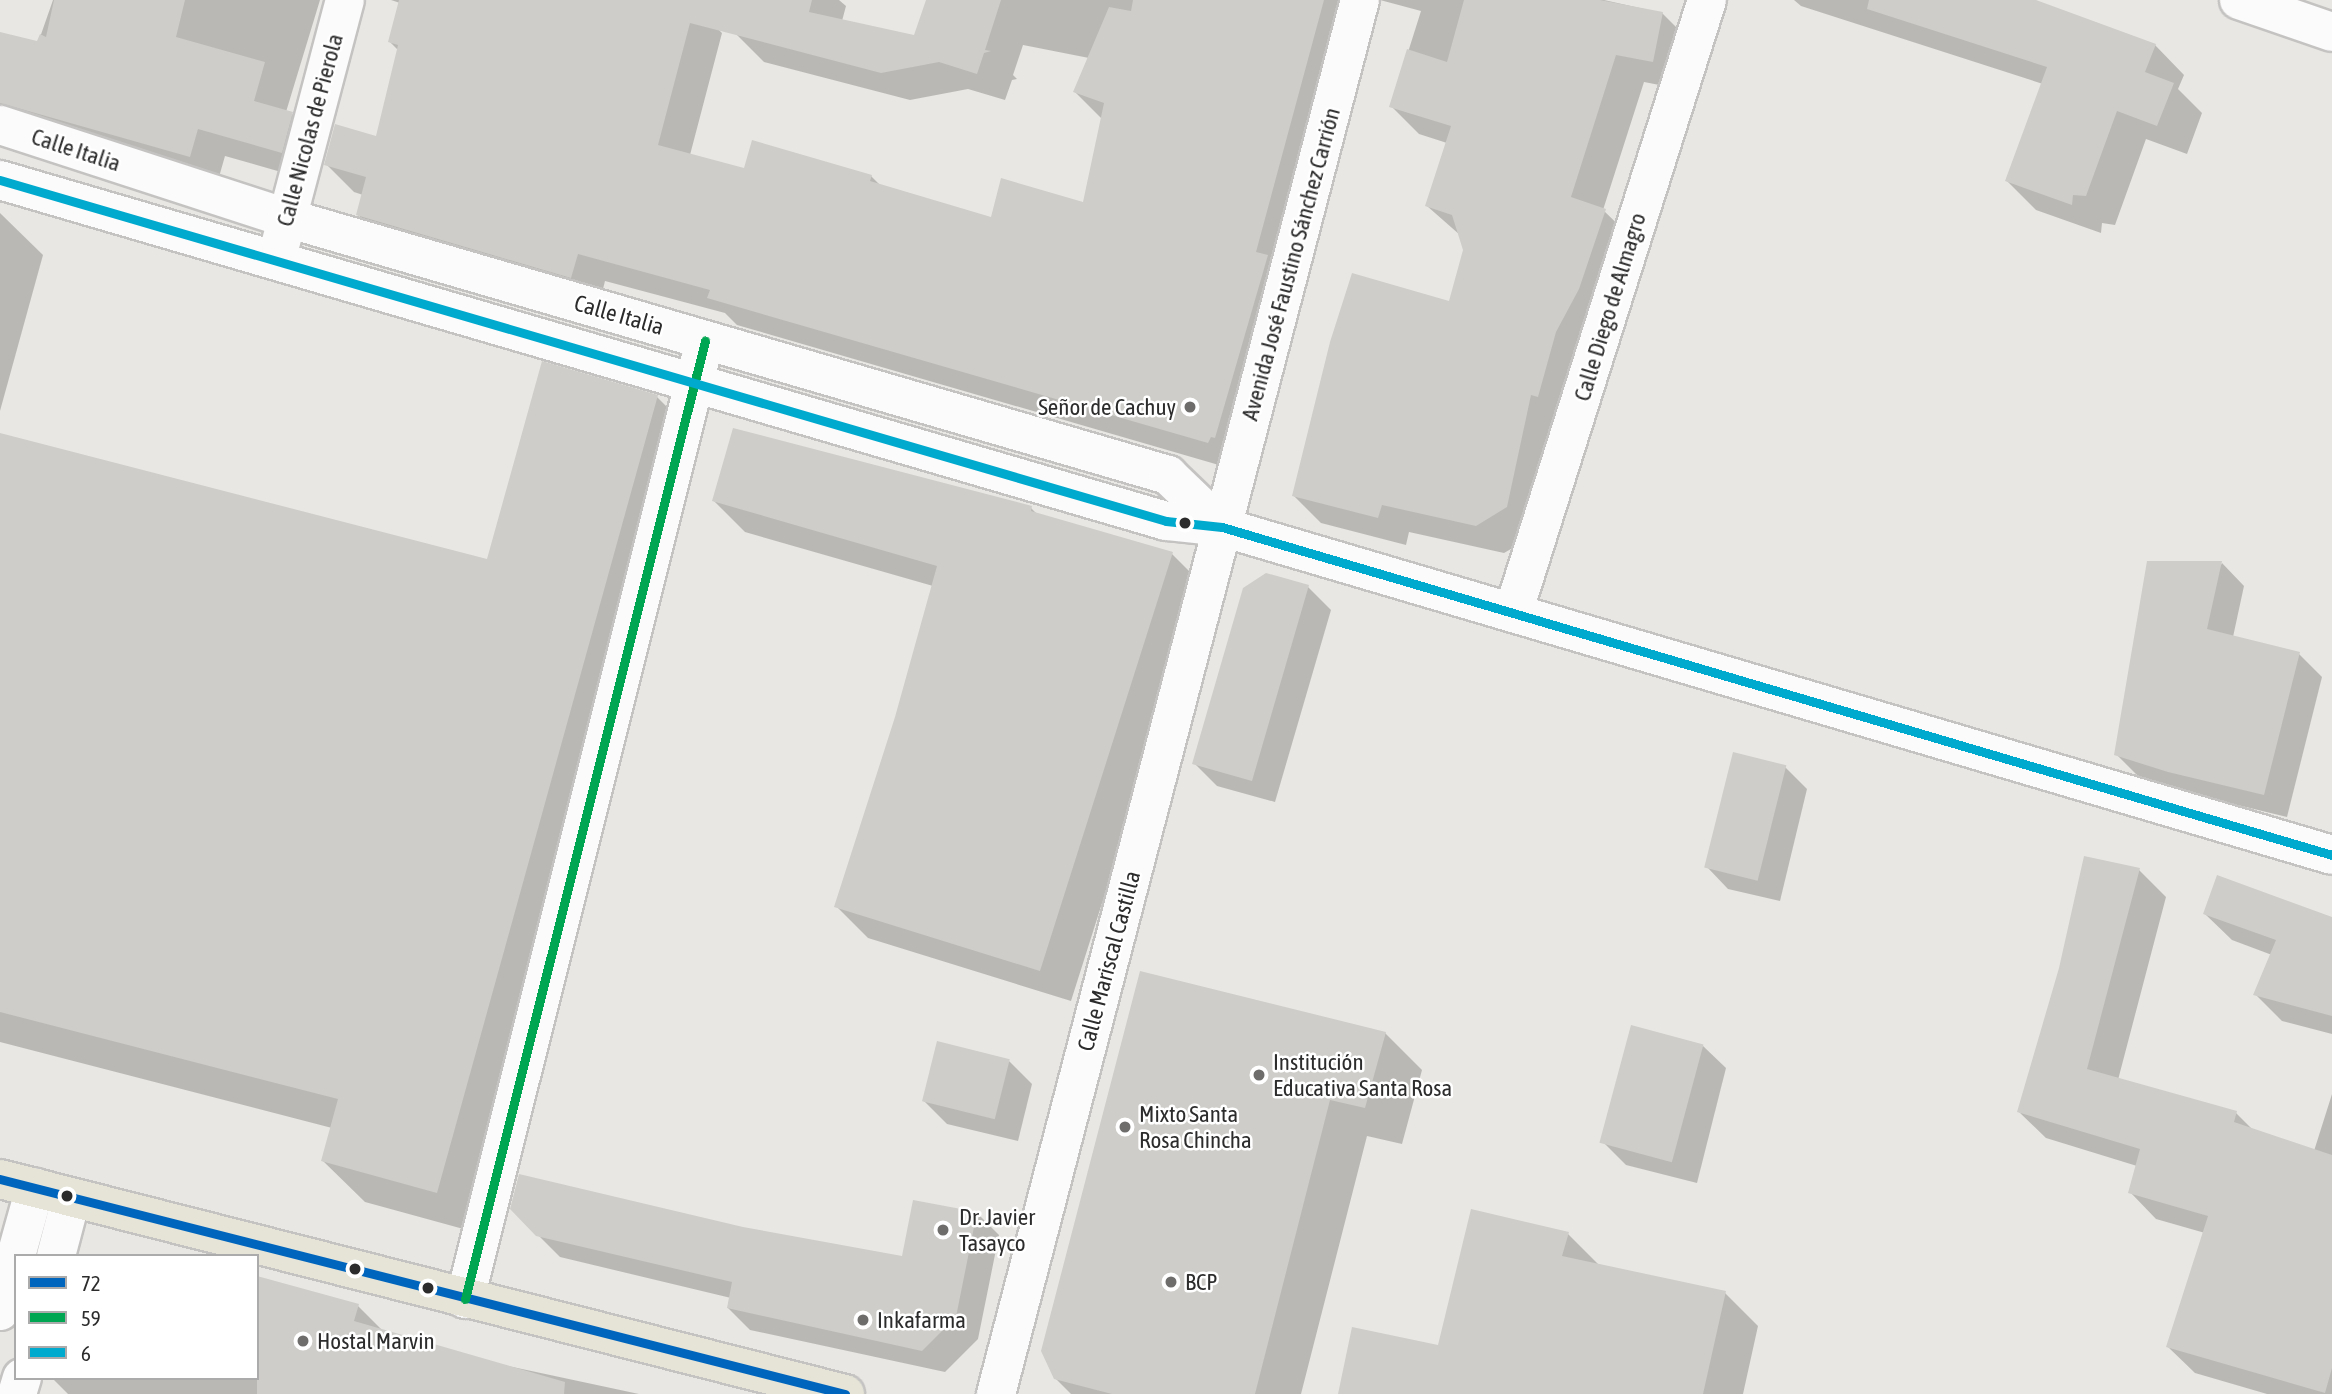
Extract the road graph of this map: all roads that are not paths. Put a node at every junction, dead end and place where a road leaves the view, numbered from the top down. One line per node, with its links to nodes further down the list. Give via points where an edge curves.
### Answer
1 (345, 0): 8 (street, Calle Nicolas de Pierola)
2 (1360, 0): 12 (street, Avenida José Faustino Sánchez Carrión)
3 (1707, 0): 13 (street, Calle Diego de Almagro)
4 (2239, 0): 5 (street)
5 (2332, 32)
6 (0, 125): 8 (street, Calle Italia)
7 (0, 180): 9 (street, Calle Italia)
8 (287, 218): 9 (street, Calle Nicolas de Pierola); 10 (street, Calle Italia)
9 (276, 261): 11 (street, Calle Italia)
10 (705, 341): 11 (street); 12 (street, Calle Italia, via 1168,475)
11 (694, 383): 12 (street, Calle Italia, via 1166,521); 20 (street)
12 (1222, 527): 13 (street, Calle Italia); 23 (street, Calle Mariscal Castilla)
13 (1513, 613): 14 (street, Calle Italia)
14 (2332, 855)
15 (18, 1184): 16 (main road); 17 (street)
16 (71, 1199): 18 (street); 20 (main road)
17 (16, 1254)
18 (56, 1254)
19 (14, 1263): 21 (street)
20 (465, 1299): 22 (main road)
21 (0, 1311)
22 (845, 1394)
23 (996, 1394)

